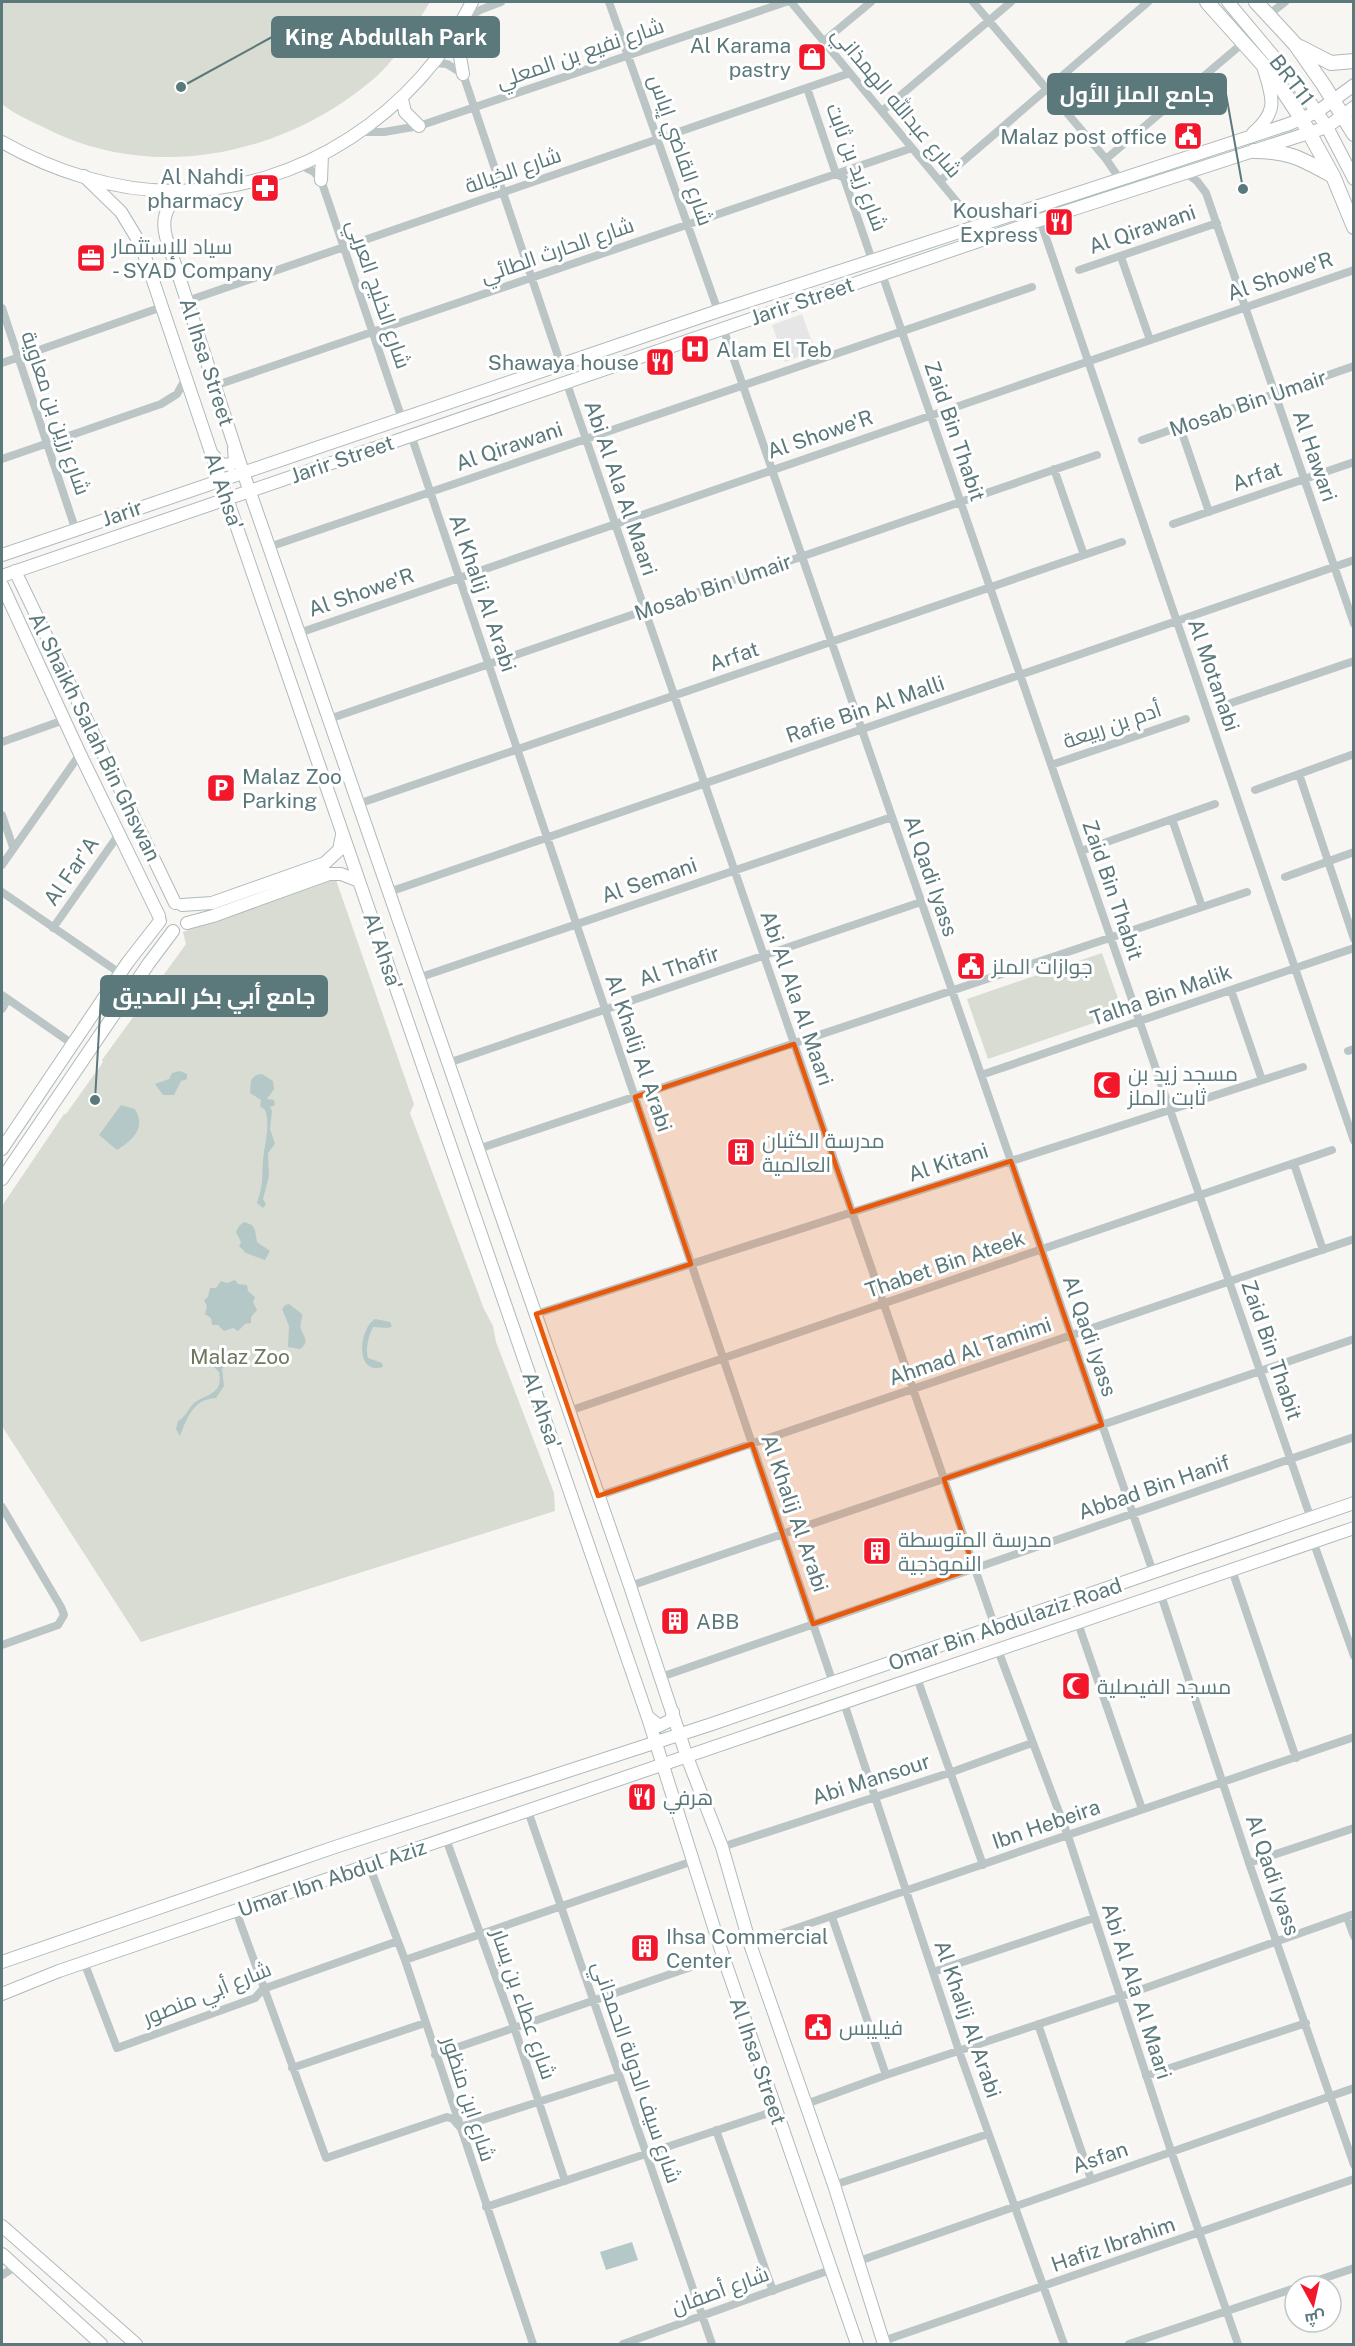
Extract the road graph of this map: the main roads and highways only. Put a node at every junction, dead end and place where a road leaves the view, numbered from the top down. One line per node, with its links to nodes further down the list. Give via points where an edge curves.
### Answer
1 (472, 2): 5 (main road)
2 (1207, 2): 8 (main road)
3 (1228, 2): 16 (main road, BRT11)
4 (1256, 2): 6 (main road)
5 (459, 28): 9 (main road); 11 (main road, via 435,63)
6 (1295, 44): 7 (main road, via 1324,61); 12 (main road)
7 (1353, 61)
8 (1263, 65): 15 (main road); 20 (main road, via 1273,106 1268,118)
9 (463, 74)
10 (1353, 85): 12 (main road)
11 (402, 99): 17 (main road, via 405,112); 25 (main road, via 360,132)
12 (1334, 101): 14 (main road); 16 (main road)
13 (1353, 106): 14 (main road, Jarir Street)
14 (1341, 116): 16 (main road, Jarir Street); 19 (main road)
15 (1301, 118): 16 (main road, Jarir); 18 (main road); 20 (main road, Jarir)
16 (1322, 120): 18 (main road, Jarir Street); 28 (main road, BRT11)
17 (419, 126)
18 (1310, 132): 24 (main road, Jarir Street); 27 (main road)
19 (1353, 134)
20 (1249, 136): 34 (main road, Jarir)
21 (2, 142): 23 (main road)
22 (2, 149): 23 (main road)
23 (17, 151): 26 (main road)
24 (1254, 151): 27 (main road, via 1278,151); 37 (main road, Jarir Street, via 1040,220)
25 (322, 154): 29 (main road); 30 (main road, via 247,183)
26 (84, 176): 30 (main road, via 138,189); 33 (main road, Al Ahsa', via 113,202 135,234)
27 (1333, 176): 31 (main road)
28 (1353, 179)
29 (321, 180)
30 (193, 191): 32 (main road, Al Ihsa Street, via 177,197 166,211 164,228)
31 (1353, 227)
32 (234, 444): 33 (main road, via 235,460 230,465 221,464); 35 (main road, Al Ihsa Street)
33 (210, 451): 36 (main road, Al Ahsa')
34 (267, 464): 35 (main road, Jarir); 37 (main road, via 257,470 256,478 260,484)
35 (243, 472): 36 (main road, Jarir); 39 (main road, Al Ihsa Street)
36 (220, 479): 38 (main road, Jarir); 40 (main road, Al Ahsa')
37 (272, 483): 39 (main road, Jarir Street)
38 (199, 487): 41 (main road, via 211,485 216,490 216,498); 45 (main road, Jarir)
39 (250, 490): 40 (main road, Jarir Street); 42 (main road, Al Ahsa')
40 (227, 499): 41 (main road, Jarir); 43 (main road, Al Ahsa')
41 (206, 506): 46 (main road, Jarir)
42 (260, 519): 43 (main road, via 252,510 243,509 238,514); 64 (main road, Al Ahsa')
43 (237, 527): 53 (main road, Al Ahsa')
44 (2, 542): 45 (main road)
45 (7, 553)
46 (15, 571): 47 (main road, Jarir); 49 (main road, Al Shaikh Salah Bin Ghswan)
47 (2, 576)
48 (2, 585): 50 (main road, Al Shaikh Salah Bin Ghswan)
49 (75, 695): 50 (main road, via 70,707); 51 (main road, Al Shaikh Salah Bin Ghswan)
50 (57, 704): 52 (main road, Al Shaikh Salah Bin Ghswan)
51 (83, 712): 52 (main road, via 69,712); 56 (main road, Al Shaikh Salah Bin Ghswan)
52 (65, 722): 57 (main road, Al Shaikh Salah Bin Ghswan)
53 (341, 831): 54 (main road, via 339,850); 55 (main road, Al Ahsa')
54 (327, 869): 55 (main road); 56 (main road, via 212,903); 58 (main road)
55 (359, 881): 65 (main road, Al Ahsa')
56 (179, 904): 57 (main road, via 163,908); 58 (main road, via 188,915)
57 (160, 919): 59 (main road); 60 (main road)
58 (187, 923): 59 (main road)
59 (173, 932): 61 (main road)
60 (2, 1149)
61 (2, 1179)
62 (1353, 1503): 66 (main road, Omar Bin Abdulaziz Road)
63 (1353, 1528): 70 (main road, Omar Bin Abdulaziz Road)
64 (673, 1712): 65 (main road, via 671,1720 659,1726); 67 (main road, Al Ahsa')
65 (647, 1716): 68 (main road, Al Ahsa')
66 (712, 1724): 67 (main road, Omar Bin Abdulaziz Road); 70 (main road, via 695,1741 699,1748)
67 (681, 1734): 68 (main road, Omar Bin Abdulaziz Road); 71 (main road, Al Ahsa')
68 (655, 1741): 69 (main road, Umar Ibn Abdul Aziz); 72 (main road, Al Ihsa Street)
69 (636, 1748): 73 (main road, via 649,1749 653,1759); 76 (main road, Umar Ibn Abdul Aziz)
70 (712, 1749): 71 (main road, Omar Bin Abdulaziz Road)
71 (687, 1757): 72 (main road, Omar Bin Abdulaziz Road); 74 (main road, Al Ihsa Street)
72 (664, 1766): 73 (main road, Umar Ibn Abdul Aziz); 75 (main road, Al Ihsa Street)
73 (637, 1774): 77 (main road, Umar Ibn Abdul Aziz, via 84,1962)
74 (696, 1777): 75 (main road, via 681,1767 670,1774); 80 (main road, Al Ihsa Street)
75 (669, 1784): 83 (main road, Al Ihsa Street, via 723,1956)
76 (2, 1962)
77 (2, 1994)
78 (2, 2226): 82 (main road)
79 (2, 2254): 81 (main road)
80 (884, 2343)
81 (99, 2344)
82 (136, 2344)
83 (856, 2344)

